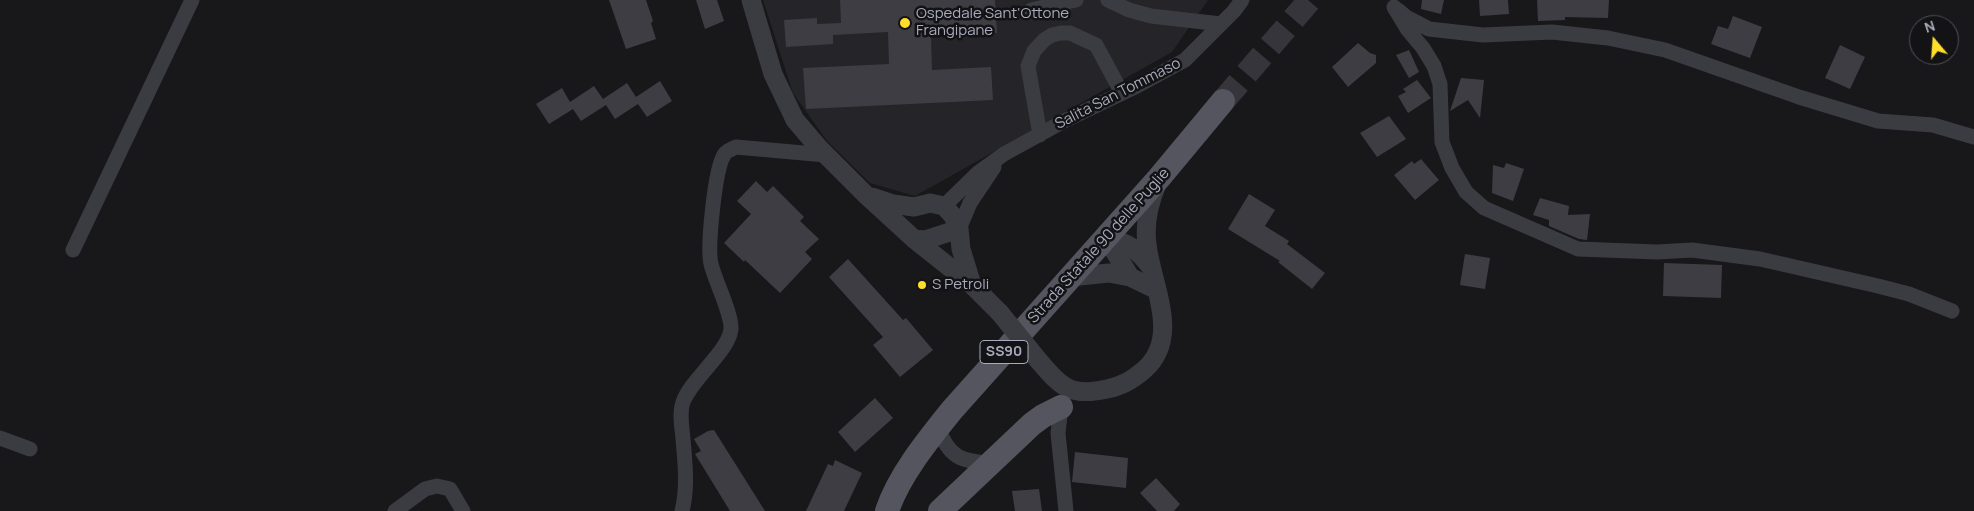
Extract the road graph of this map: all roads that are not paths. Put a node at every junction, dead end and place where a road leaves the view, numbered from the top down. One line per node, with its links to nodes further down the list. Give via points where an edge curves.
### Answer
1 (192, 0): 22 (street)
2 (751, 0): 14 (street, via 773,74 795,120)
3 (1076, 0): 7 (street)
4 (1108, 0): 8 (street, via 1151,16)
5 (1242, 0): 8 (street, Salita San Tommaso)
6 (1391, 4): 12 (street, via 1406,17 1429,29 1483,35 1552,32 1608,38 1656,48 1878,120 1933,125); 28 (street, via 1434,66 1440,84 1442,142 1466,192 1484,208 1578,249 1692,250 1760,259 1909,294)
7 (1030, 10)
8 (1221, 24): 9 (street, Salita San Tommaso, via 1186,60)
9 (1122, 93): 11 (street, Salita San Tommaso); 11 (street, via 1096,45 1070,33 1052,35 1034,51 1028,66)
10 (1223, 101): 15 (main road, Strada Statale 90 delle Puglie / SS90)
11 (1040, 135): 13 (street, Salita San Tommaso)
12 (1974, 137)
13 (1004, 154): 17 (street, Salita San Tommaso, via 979,172); 19 (street, Salita San Tommaso, via 970,203)
14 (826, 155): 16 (street); 36 (street, via 736,147 725,153 718,167 710,261 731,328 726,343 696,379 683,401 686,481)
15 (1159, 178): 20 (main road, Strada Statale 90 delle Puglie / SS90); 23 (street, via 1149,203 1146,229)
16 (866, 195): 18 (street); 21 (street)
17 (944, 206): 18 (street, via 930,203); 19 (street)
18 (914, 207): 21 (street, via 911,221)
19 (959, 229): 21 (street, via 926,240); 26 (street, via 961,249)
20 (1106, 237): 23 (street, via 1139,251); 24 (street); 25 (main road, Strada Statale 90 delle Puglie / SS90)
21 (914, 239): 26 (street)
22 (72, 250)
23 (1151, 267): 27 (street)
24 (1130, 276): 25 (street, via 1109,272); 27 (street)
25 (1070, 277): 30 (main road, Strada Statale 90 delle Puglie / SS90)
26 (972, 284): 29 (street, bridge, via 1000,313)
27 (1157, 290): 29 (street, via 1164,320 1160,345 1150,364 1132,380 1116,388)
28 (1952, 311)
29 (1067, 399): 33 (main road, via 1032,424); 39 (street, via 1058,433)
30 (938, 428): 33 (street, via 944,442 961,458); 37 (main road, Strada Statale 90 delle Puglie / SS90, via 905,475)
31 (0, 438): 32 (street)
32 (30, 449)
33 (991, 463): 38 (main road)
34 (394, 511): 35 (street, via 425,489 438,486 450,489)
35 (462, 511)
36 (683, 511)
37 (887, 511)
38 (940, 511)
39 (1066, 511)

